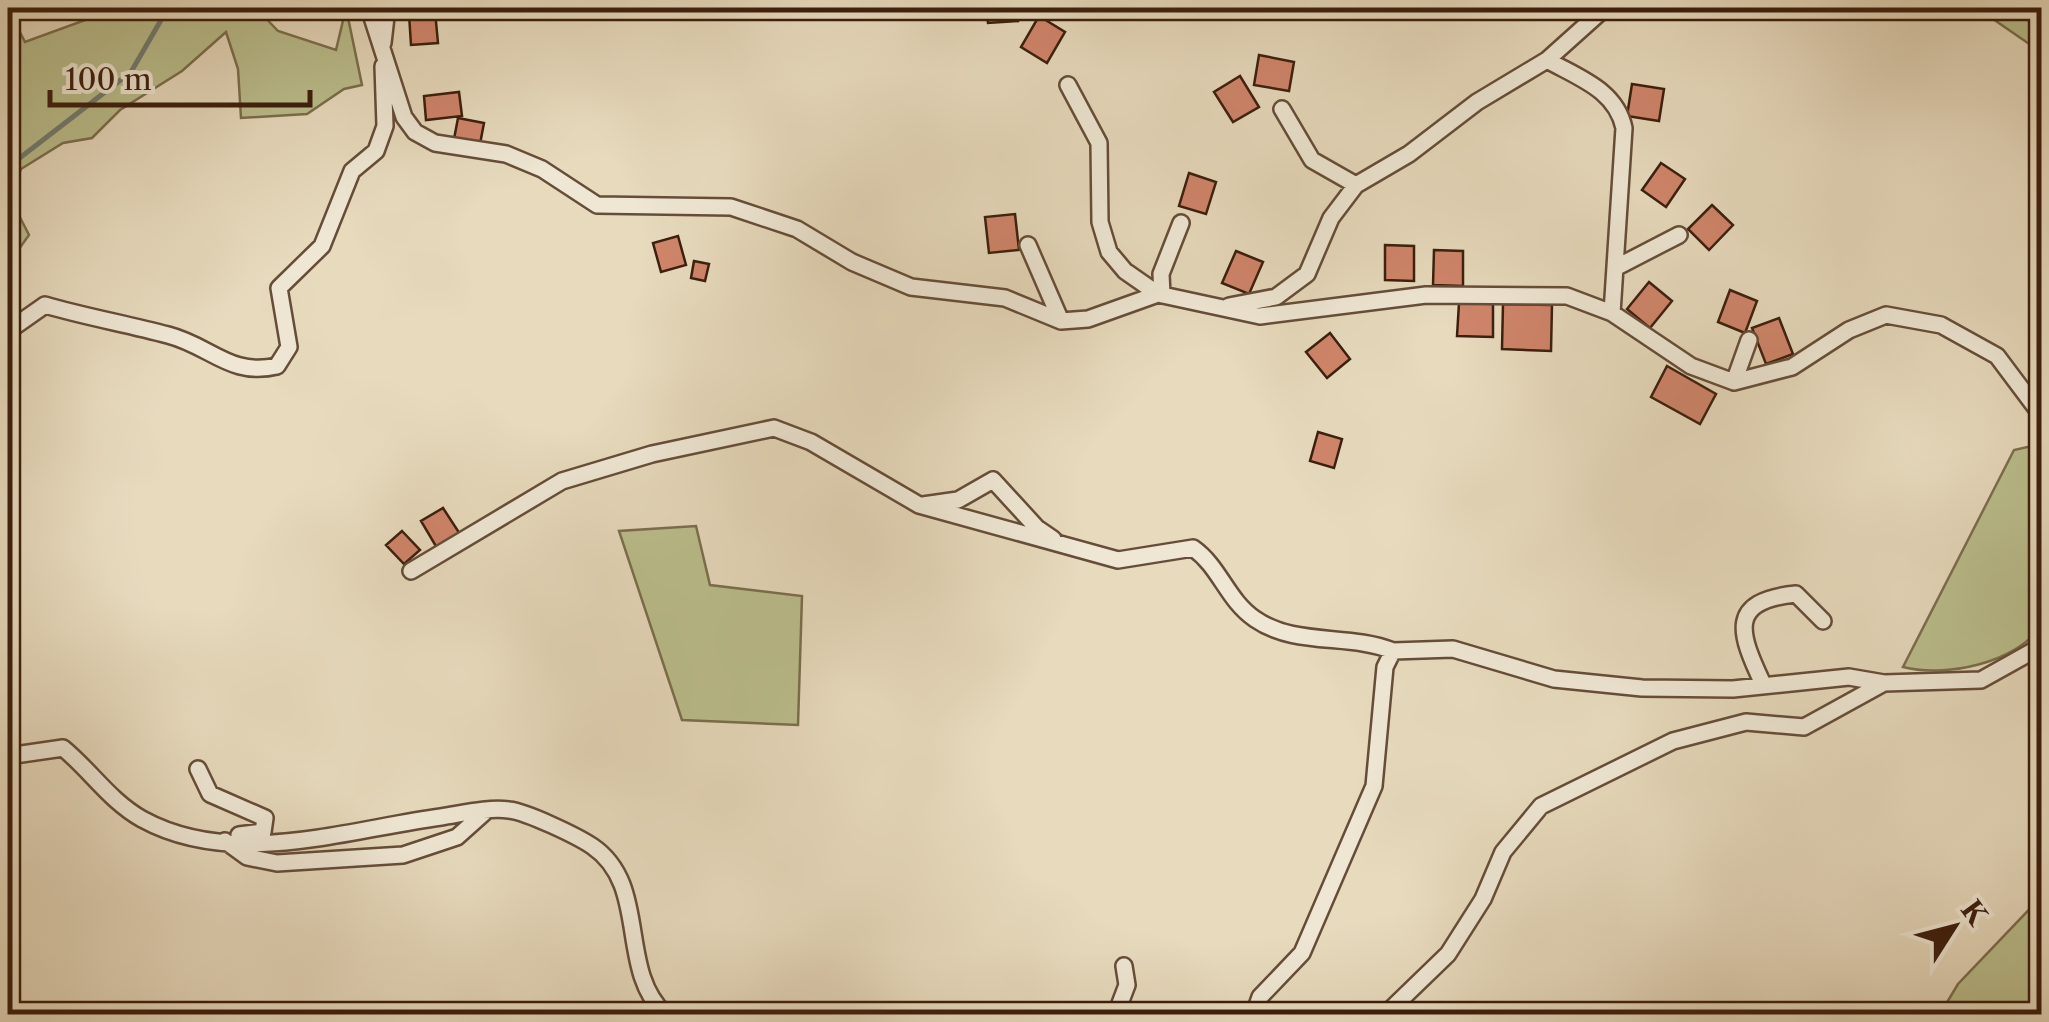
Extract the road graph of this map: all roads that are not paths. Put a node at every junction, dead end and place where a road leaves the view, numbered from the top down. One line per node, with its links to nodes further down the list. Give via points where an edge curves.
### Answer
1 (370, 8): 4 (street)
2 (388, 8): 4 (street)
3 (1605, 8): 5 (street)
4 (383, 48): 16 (street, via 404,117 435,143 506,154 597,205 731,208 796,228 911,288 1004,298); 17 (street, via 385,126 376,151 352,171 322,246 279,288 290,347 278,366 250,372 170,335 45,305)
5 (1548, 60): 8 (street); 12 (street, via 1620,108)
6 (1068, 84): 13 (street, via 1099,143 1100,222 1109,252)
7 (1282, 108): 8 (street, via 1312,160)
8 (1356, 186): 14 (street, via 1331,218 1307,274 1276,296)
9 (1181, 223): 13 (street)
10 (1680, 235): 12 (street)
11 (1028, 245): 16 (street)
12 (1615, 268): 15 (street)
13 (1160, 294): 14 (street); 16 (street, via 1088,319)
14 (1217, 308): 15 (street, via 1260,316 1426,295 1567,296)
15 (1612, 313): 19 (street, via 1691,366)
16 (1061, 321)
17 (8, 331)
18 (1748, 340): 19 (street)
19 (1734, 382): 20 (street, via 1792,366 1886,314 1942,325 1997,356)
20 (2042, 416)
21 (920, 505): 22 (street); 22 (street, via 958,500 993,480 1037,528); 23 (street, via 774,428 562,480)
22 (1065, 546): 26 (street, via 1118,560 1193,548 1210,560 1229,595 1255,620 1315,638 1367,640)
23 (411, 571)
24 (1823, 621): 28 (street, via 1796,594 1760,599 1746,610 1748,653)
25 (2042, 646): 27 (street, via 1981,680)
26 (1393, 651): 28 (street, via 1453,649 1554,678 1642,688); 38 (street, via 1385,667 1374,786 1302,954 1260,997)
27 (1884, 683): 28 (street, via 1850,676); 39 (street, via 1804,727 1746,722 1674,741 1541,806 1504,852 1448,954)
28 (1763, 684)
29 (8, 756): 32 (street, via 63,748 143,820)
30 (198, 769): 32 (street, via 210,794 265,818 263,832)
31 (485, 812): 32 (street, via 285,844); 32 (street, via 457,837 402,855 277,863 247,857); 34 (street, via 510,810 591,845 613,864 626,893)
32 (218, 840)
33 (1124, 966): 37 (street, via 1126,985)
34 (648, 999): 35 (street); 36 (street)
35 (665, 1014)
36 (675, 1014)
37 (1116, 1014)
38 (1254, 1014)
39 (1386, 1014)

